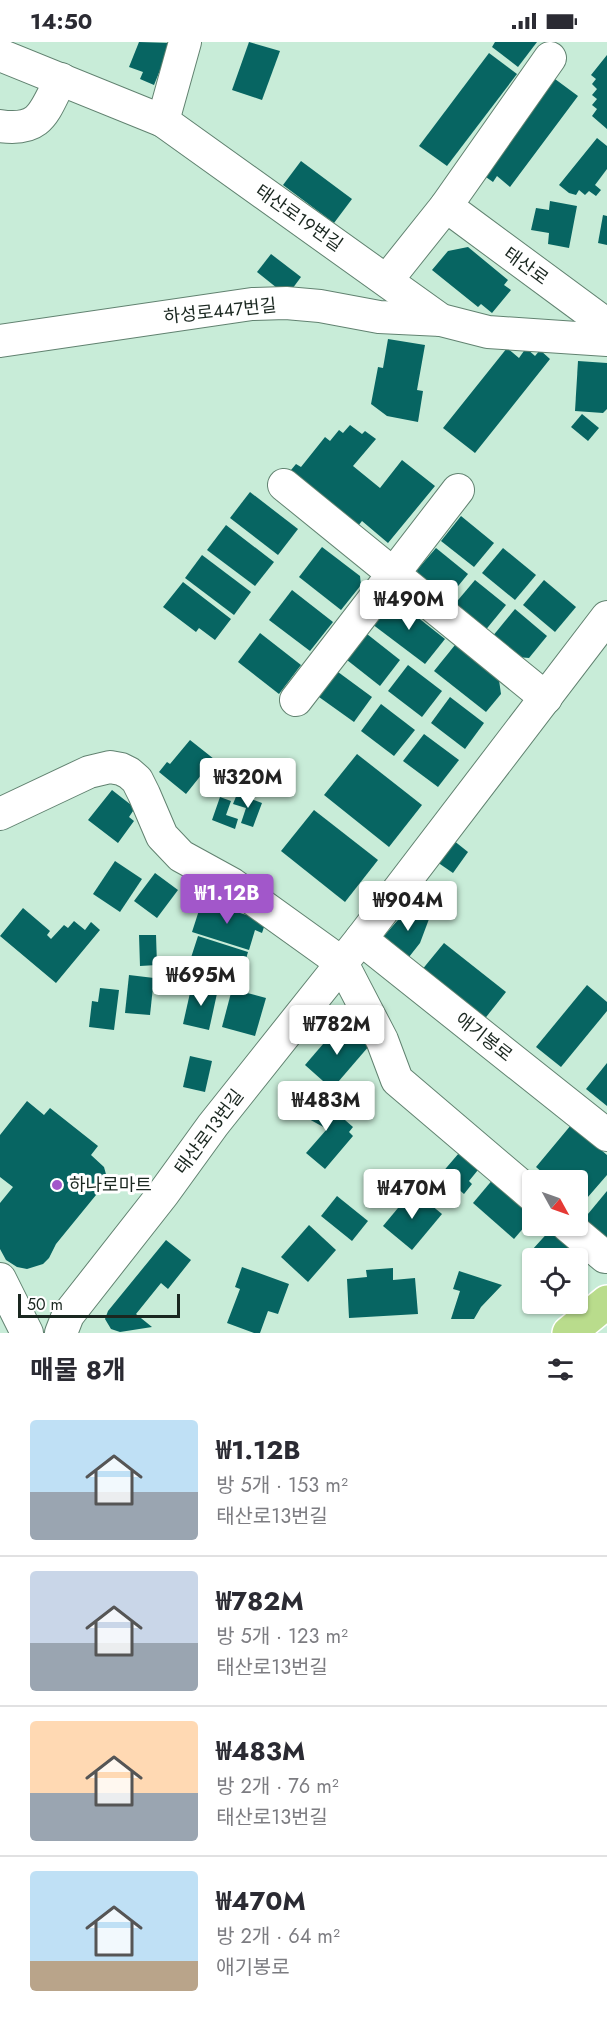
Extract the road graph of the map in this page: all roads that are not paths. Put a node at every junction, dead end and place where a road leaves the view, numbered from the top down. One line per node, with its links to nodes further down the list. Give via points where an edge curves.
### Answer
1 (185, 42): 5 (street)
2 (0, 55): 4 (street, 태산로19번길)
3 (550, 58): 7 (street)
4 (61, 79): 5 (street, 태산로19번길); 6 (street, via 43,114 32,124)
5 (163, 121): 8 (street, 태산로19번길)
6 (0, 126)
7 (446, 206): 8 (street); 10 (street, 태산로)
8 (387, 280): 9 (street, 태산로19번길)
9 (441, 320): 11 (street, 태산로19번길, via 488,332); 12 (street, 하성로447번길, via 379,317 286,303 252,304)
10 (607, 325)
11 (607, 340)
12 (0, 341)
13 (284, 485): 15 (street)
14 (458, 490): 15 (street)
15 (394, 573): 17 (street); 18 (street)
16 (607, 617): 17 (street, 태산로13번길)
17 (546, 698): 20 (street, 태산로13번길)
18 (296, 700)
19 (0, 814): 20 (street, via 89,772 110,767 121,769 137,780 162,836 181,856)
20 (351, 951): 21 (street, 애기봉로); 22 (street, via 397,1080); 28 (street, 태산로13번길, via 68,1315)
21 (607, 1135)
22 (522, 1186)
23 (580, 1236): 24 (street)
24 (605, 1257)
25 (0, 1279): 27 (street)
26 (607, 1302): 29 (main road)
27 (27, 1333)
28 (61, 1333)
29 (569, 1333)

